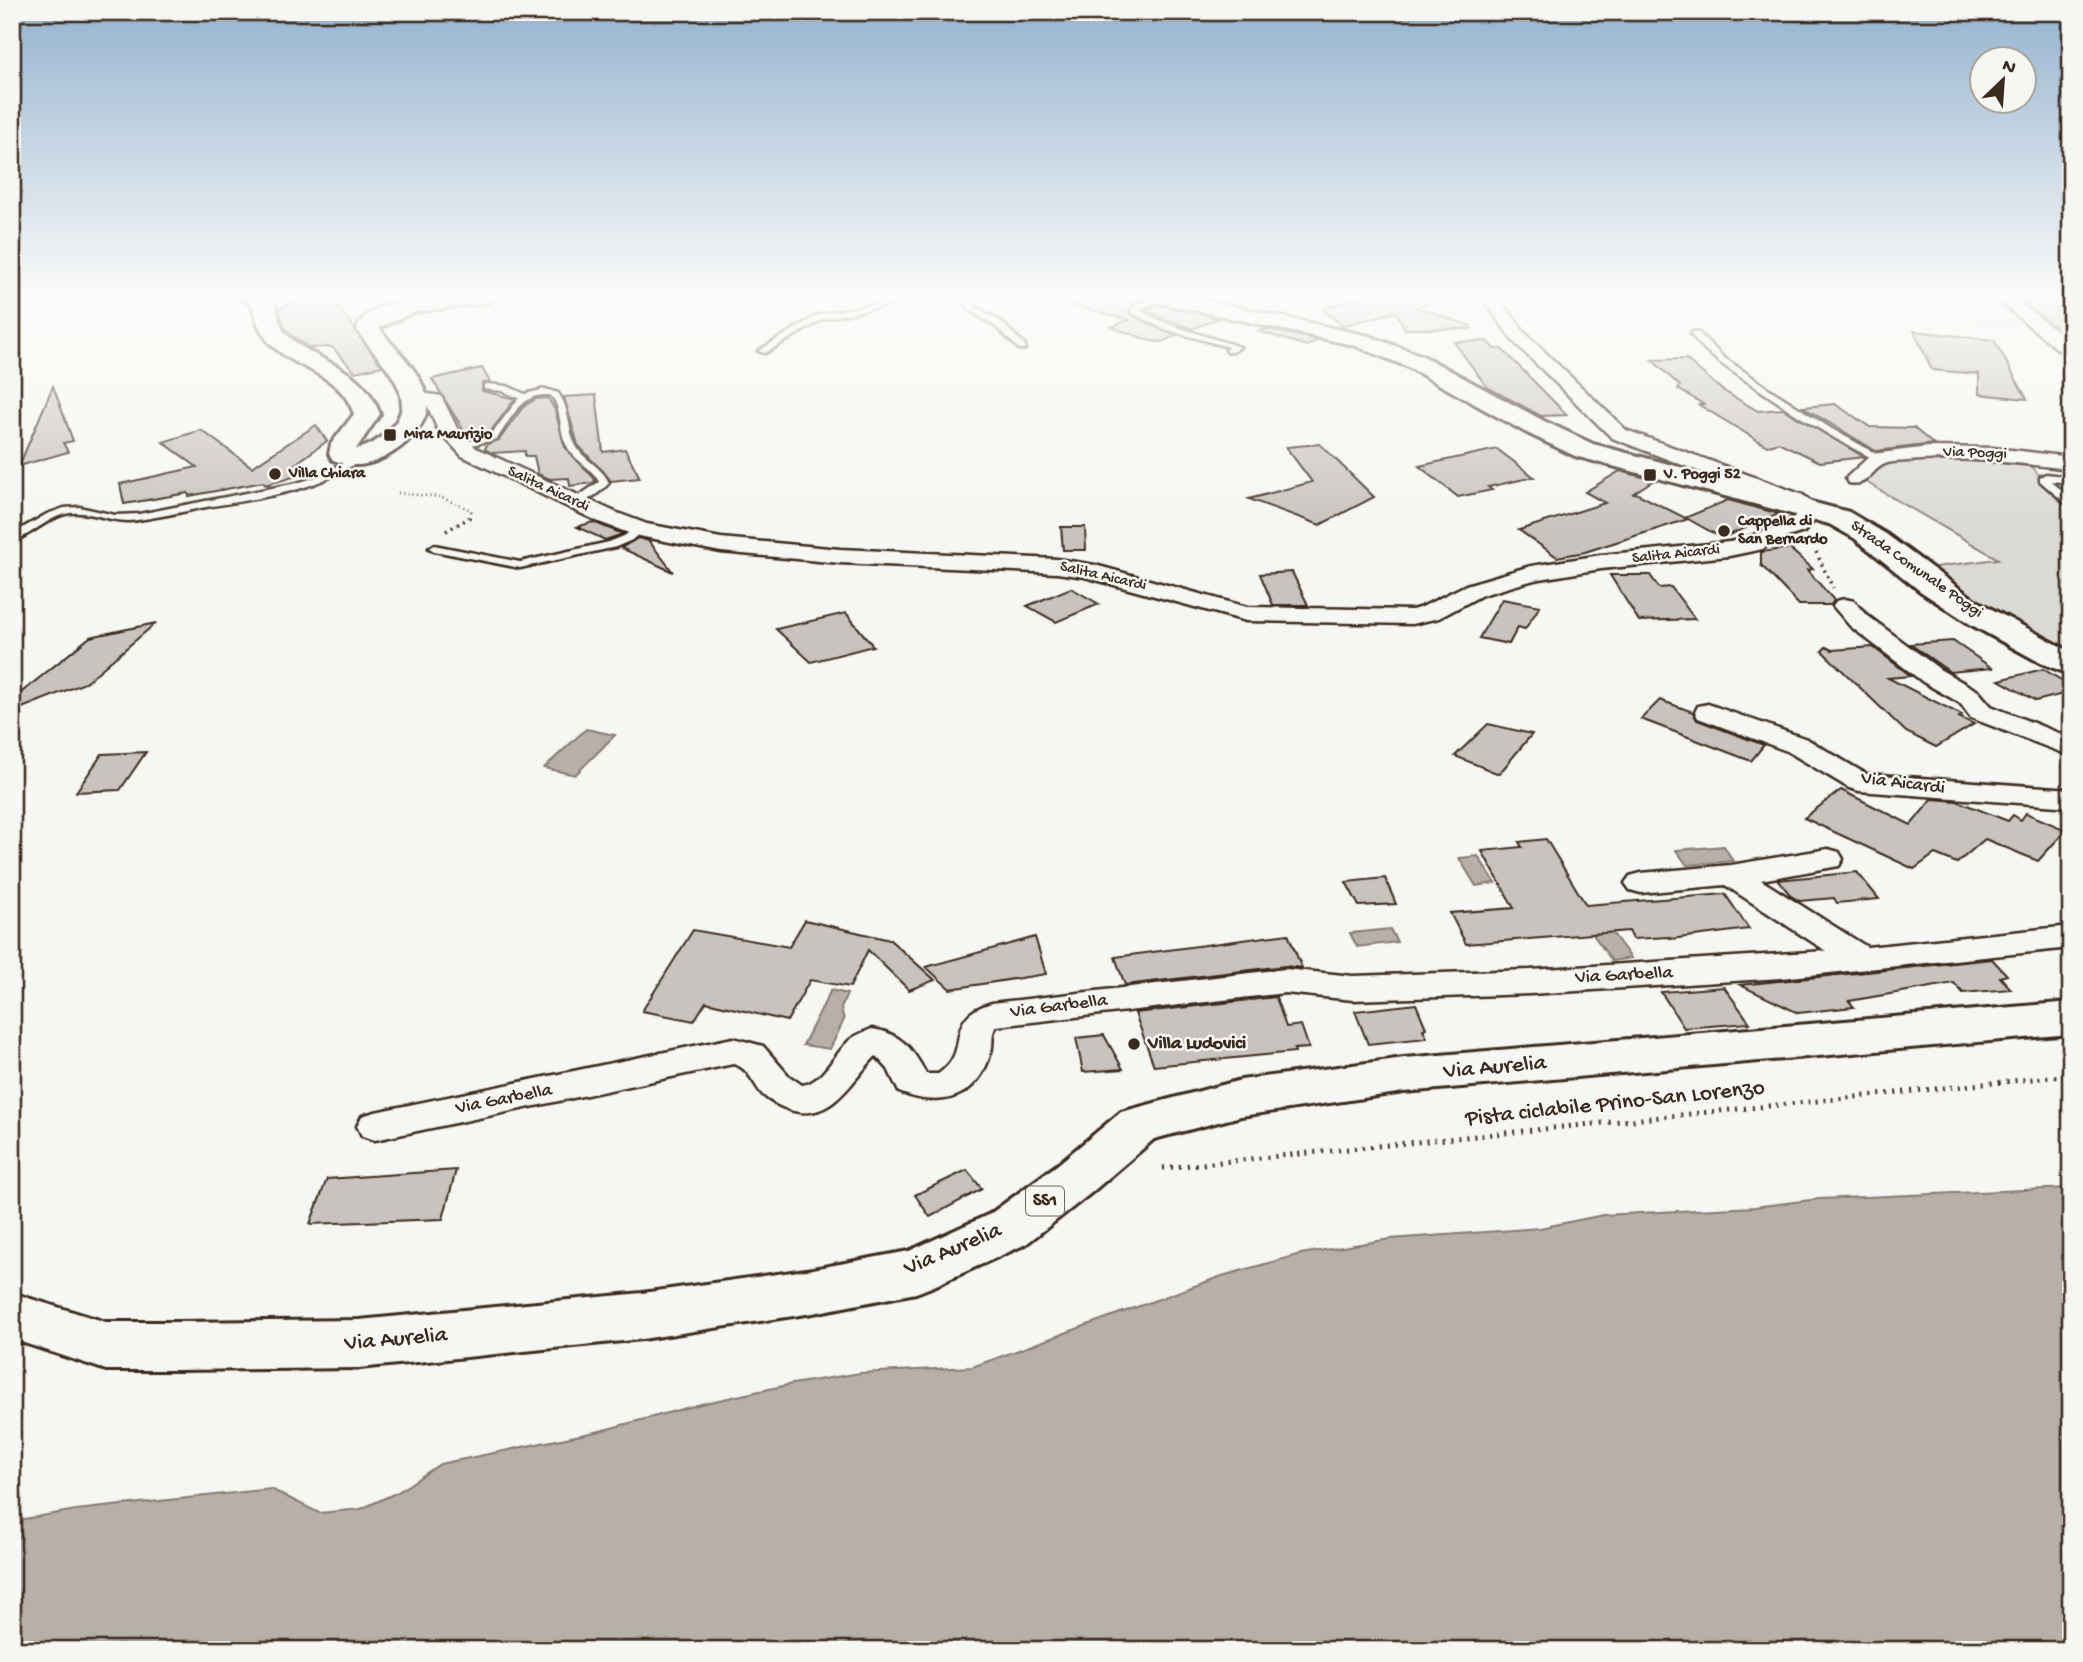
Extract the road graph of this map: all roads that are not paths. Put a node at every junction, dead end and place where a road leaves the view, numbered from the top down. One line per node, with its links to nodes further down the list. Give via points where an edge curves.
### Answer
1 (333, 374): 10 (main road, via 360,393 367,414 344,444 342,454)
2 (402, 374): 7 (main road)
3 (1440, 374): 17 (main road, Strada Comunale Poggi, via 1584,450)
4 (1557, 374): 17 (street, via 1619,434 1795,499)
5 (1741, 374): 11 (lane, via 1837,437)
6 (487, 387): 8 (lane, via 504,388)
7 (415, 398): 9 (street, Salita Aicardi, via 434,400 448,430); 10 (main road, via 415,412 385,448)
8 (525, 398): 9 (lane, via 504,418 494,437); 15 (lane, via 545,392 557,397 572,447 601,474 601,487)
9 (462, 446): 15 (street, Salita Aicardi)
10 (358, 457): 19 (lane, via 346,468 259,494 125,518 66,511)
11 (1880, 458): 12 (street, Via Poggi, via 1958,452); 13 (street)
12 (2071, 463)
13 (1857, 478)
14 (2071, 480): 16 (lane, via 2044,479)
15 (575, 502): 18 (street, Salita Aicardi)
16 (2071, 505)
17 (1806, 508): 18 (street, Salita Aicardi, via 1806,518 1796,527 1755,544 1531,573 1474,590 1430,613 1412,617 1246,614 1087,570 748,548); 22 (main road, Strada Comunale Poggi, via 1849,522 1932,584)
18 (638, 529): 20 (lane, via 612,545 520,565)
19 (12, 539)
20 (434, 548)
21 (1845, 606): 24 (street, via 1933,676 1969,697 1981,712)
22 (2071, 665)
23 (1708, 712): 25 (street, Via Aicardi, via 1797,745 1859,782)
24 (2071, 748)
25 (2071, 797)
26 (1828, 859): 27 (street)
27 (1731, 875): 28 (street); 30 (street)
28 (1641, 883)
29 (2071, 937): 30 (street, Via Garbella)
30 (1859, 957): 32 (street, Via Garbella, via 1781,967 1530,982 1353,988 1284,981 1082,1003 984,1018 975,1032 975,1049 967,1070 945,1088 930,1090 912,1083 898,1056 884,1044 872,1042 834,1083 816,1097 802,1098 782,1091 751,1055 733,1051)
31 (2071, 1018): 33 (main road, Via Aurelia / SS1, via 1404,1075 1241,1097 1138,1125 1008,1229 916,1271 642,1316 359,1344 106,1346)
32 (375, 1126)
33 (12, 1316)

